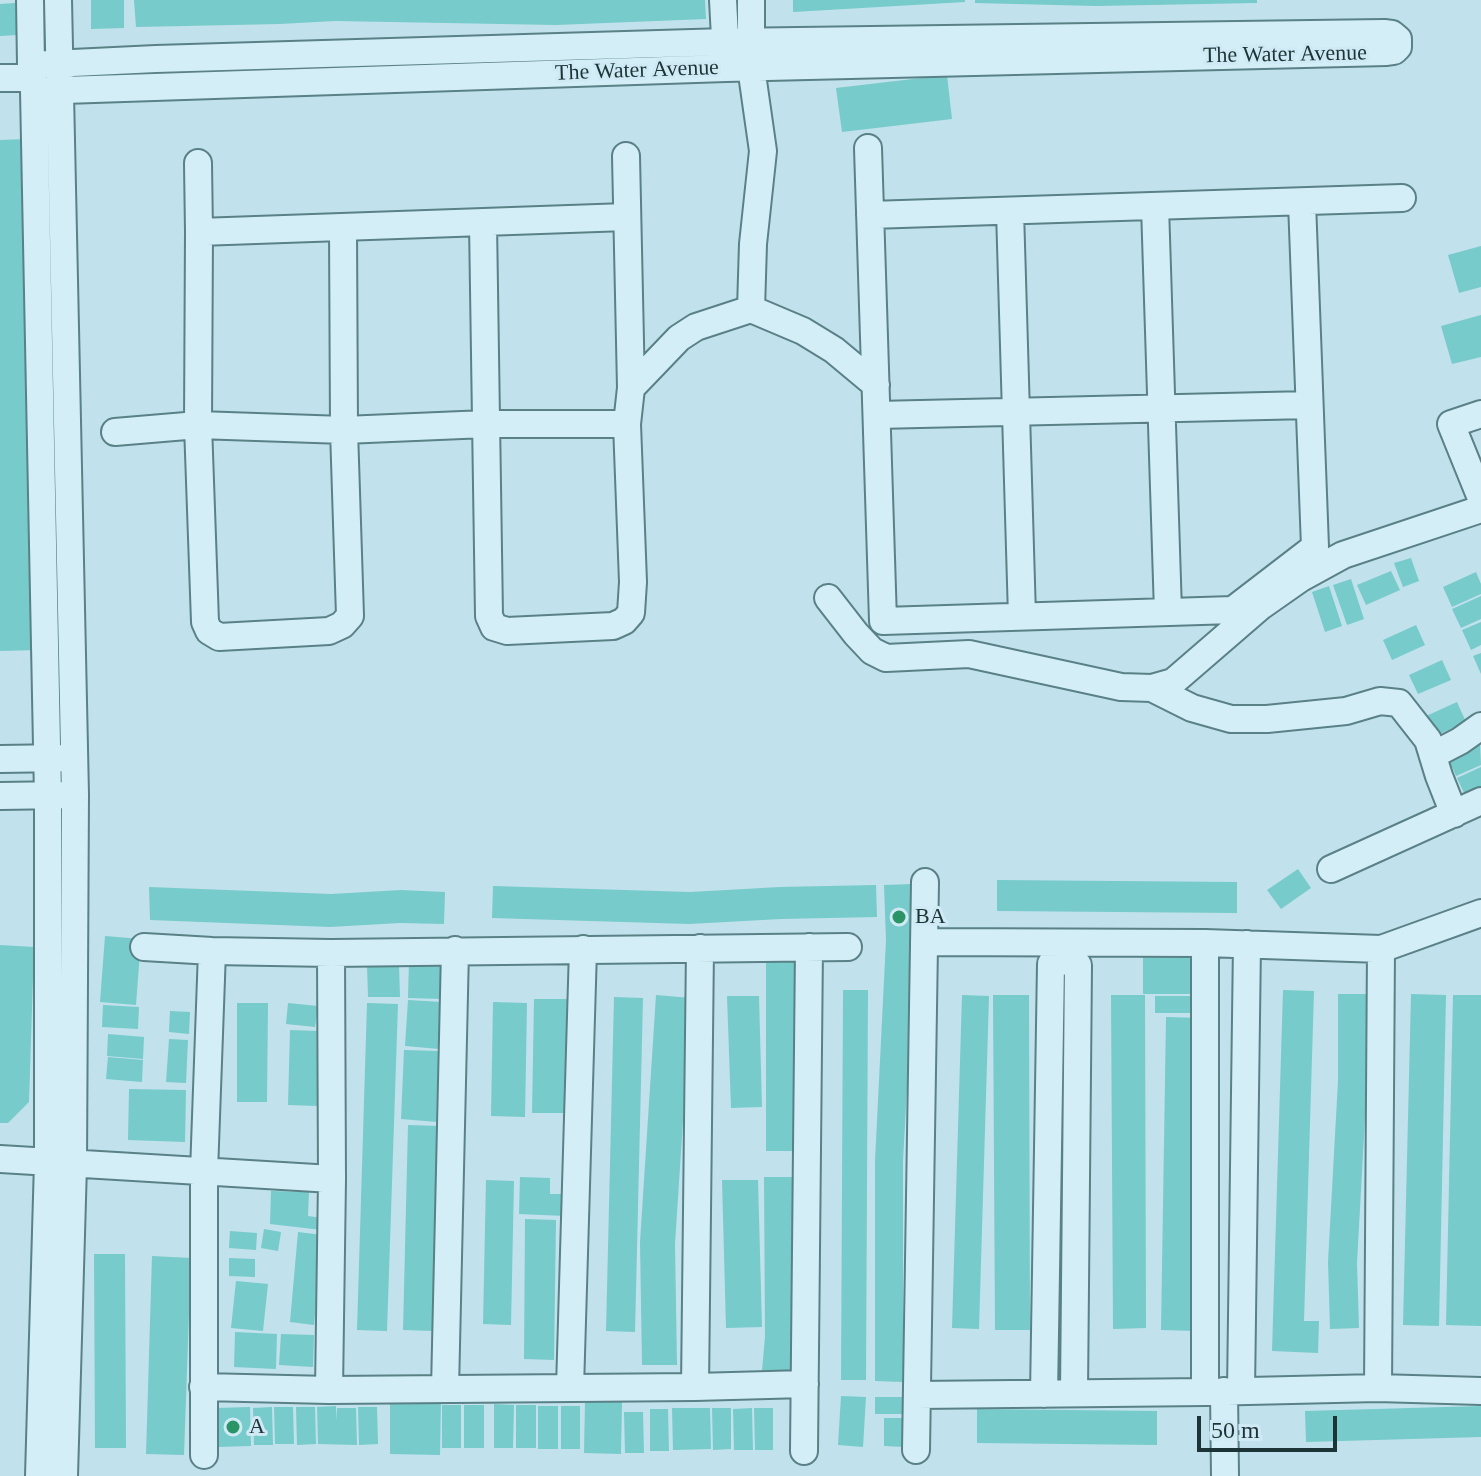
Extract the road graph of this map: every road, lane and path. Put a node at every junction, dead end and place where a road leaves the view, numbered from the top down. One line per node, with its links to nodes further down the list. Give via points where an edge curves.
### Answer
1 (30, 0): 9 (street)
2 (58, 0): 7 (street)
3 (723, 0): 5 (street)
4 (751, 0): 5 (street)
5 (739, 55): 5 (street, The Water Avenue, via 1384,33 1398,39 1398,47 1387,52); 6 (street, The Water Avenue); 10 (street, The Water Avenue); 24 (street, via 763,151)
6 (156, 59): 7 (street, The Water Avenue); 10 (street)
7 (59, 63): 9 (street, The Water Avenue); 11 (street)
8 (0, 78): 9 (street)
9 (32, 78): 11 (street, The Water Avenue); 47 (street)
10 (156, 85): 11 (street, The Water Avenue)
11 (61, 89): 45 (street)
12 (868, 148): 19 (street)
13 (626, 156): 20 (street)
14 (198, 163): 23 (street)
15 (1402, 198): 16 (street)
16 (1302, 202): 17 (street); 27 (street)
17 (1155, 206): 18 (street); 28 (street)
18 (1010, 211): 19 (street); 29 (street)
19 (870, 215): 25 (street)
20 (626, 217): 21 (street); 26 (street)
21 (483, 223): 22 (street); 32 (street)
22 (343, 227): 23 (street); 35 (street)
23 (199, 232): 34 (street)
24 (751, 309): 25 (street, via 803,331); 26 (street, via 679,338)
25 (876, 385): 31 (street)
26 (631, 388): 33 (street)
27 (1309, 405): 28 (street); 40 (street, via 1315,547 1233,610)
28 (1162, 408): 29 (street); 40 (street)
29 (1016, 412): 31 (street); 41 (street)
30 (1481, 414): 37 (street, via 1451,424)
31 (877, 415): 41 (street, via 883,621)
32 (486, 424): 33 (street); 33 (street, via 489,616 494,627 507,631 613,626 631,613); 35 (street)
33 (627, 424)
34 (198, 425): 35 (street); 35 (street, via 205,622 219,637 329,631 350,616); 36 (street)
35 (344, 430)
36 (115, 432)
37 (1481, 498)
38 (1481, 509): 42 (street, via 1343,555 1261,606 1173,682)
39 (828, 598): 42 (street, via 872,651 886,658 969,654 1121,687)
40 (1168, 612): 41 (street)
41 (1022, 616)
42 (1152, 688): 44 (street, via 1192,708 1231,719 1399,703 1428,740)
43 (1481, 726): 44 (street)
44 (1433, 755): 52 (street)
45 (74, 757): 47 (street); 48 (street)
46 (0, 759): 47 (street)
47 (47, 759): 50 (street)
48 (75, 794): 50 (street); 69 (street)
49 (0, 796): 50 (street)
50 (48, 796): 69 (street)
51 (1481, 801): 52 (street)
52 (1454, 814): 53 (street)
53 (1331, 869)
54 (925, 882): 56 (street)
55 (1481, 913): 64 (street)
56 (924, 942): 57 (street); 83 (street)
57 (1205, 943): 58 (street); 81 (street)
58 (1247, 944): 64 (street); 81 (street)
59 (144, 947): 66 (street)
60 (809, 947): 61 (street); 62 (street); 72 (street)
61 (848, 947)
62 (700, 948): 63 (street); 74 (street)
63 (583, 949): 65 (street); 75 (street)
64 (1381, 949): 76 (street)
65 (455, 950): 67 (street); 77 (street)
66 (212, 951): 67 (street); 70 (street)
67 (331, 953): 71 (street)
68 (0, 1159): 69 (street)
69 (61, 1163): 70 (street); 87 (street); 88 (street)
70 (204, 1172): 71 (street); 73 (street)
71 (332, 1179): 78 (street)
72 (805, 1384): 74 (street); 85 (street)
73 (203, 1387): 78 (street); 86 (street)
74 (695, 1387): 75 (street)
75 (570, 1388): 77 (street)
76 (1378, 1388): 79 (street); 81 (street)
77 (445, 1389): 78 (street)
78 (329, 1390)
79 (1481, 1391)
80 (1074, 1392): 81 (street); 82 (street); 82 (street, via 1078,965 1062,960 1051,964)
81 (1223, 1392): 89 (street)
82 (1044, 1394): 83 (street)
83 (917, 1395): 84 (street)
84 (916, 1450)
85 (804, 1451)
86 (204, 1455)
87 (39, 1476)
88 (64, 1476)
89 (1225, 1476)

